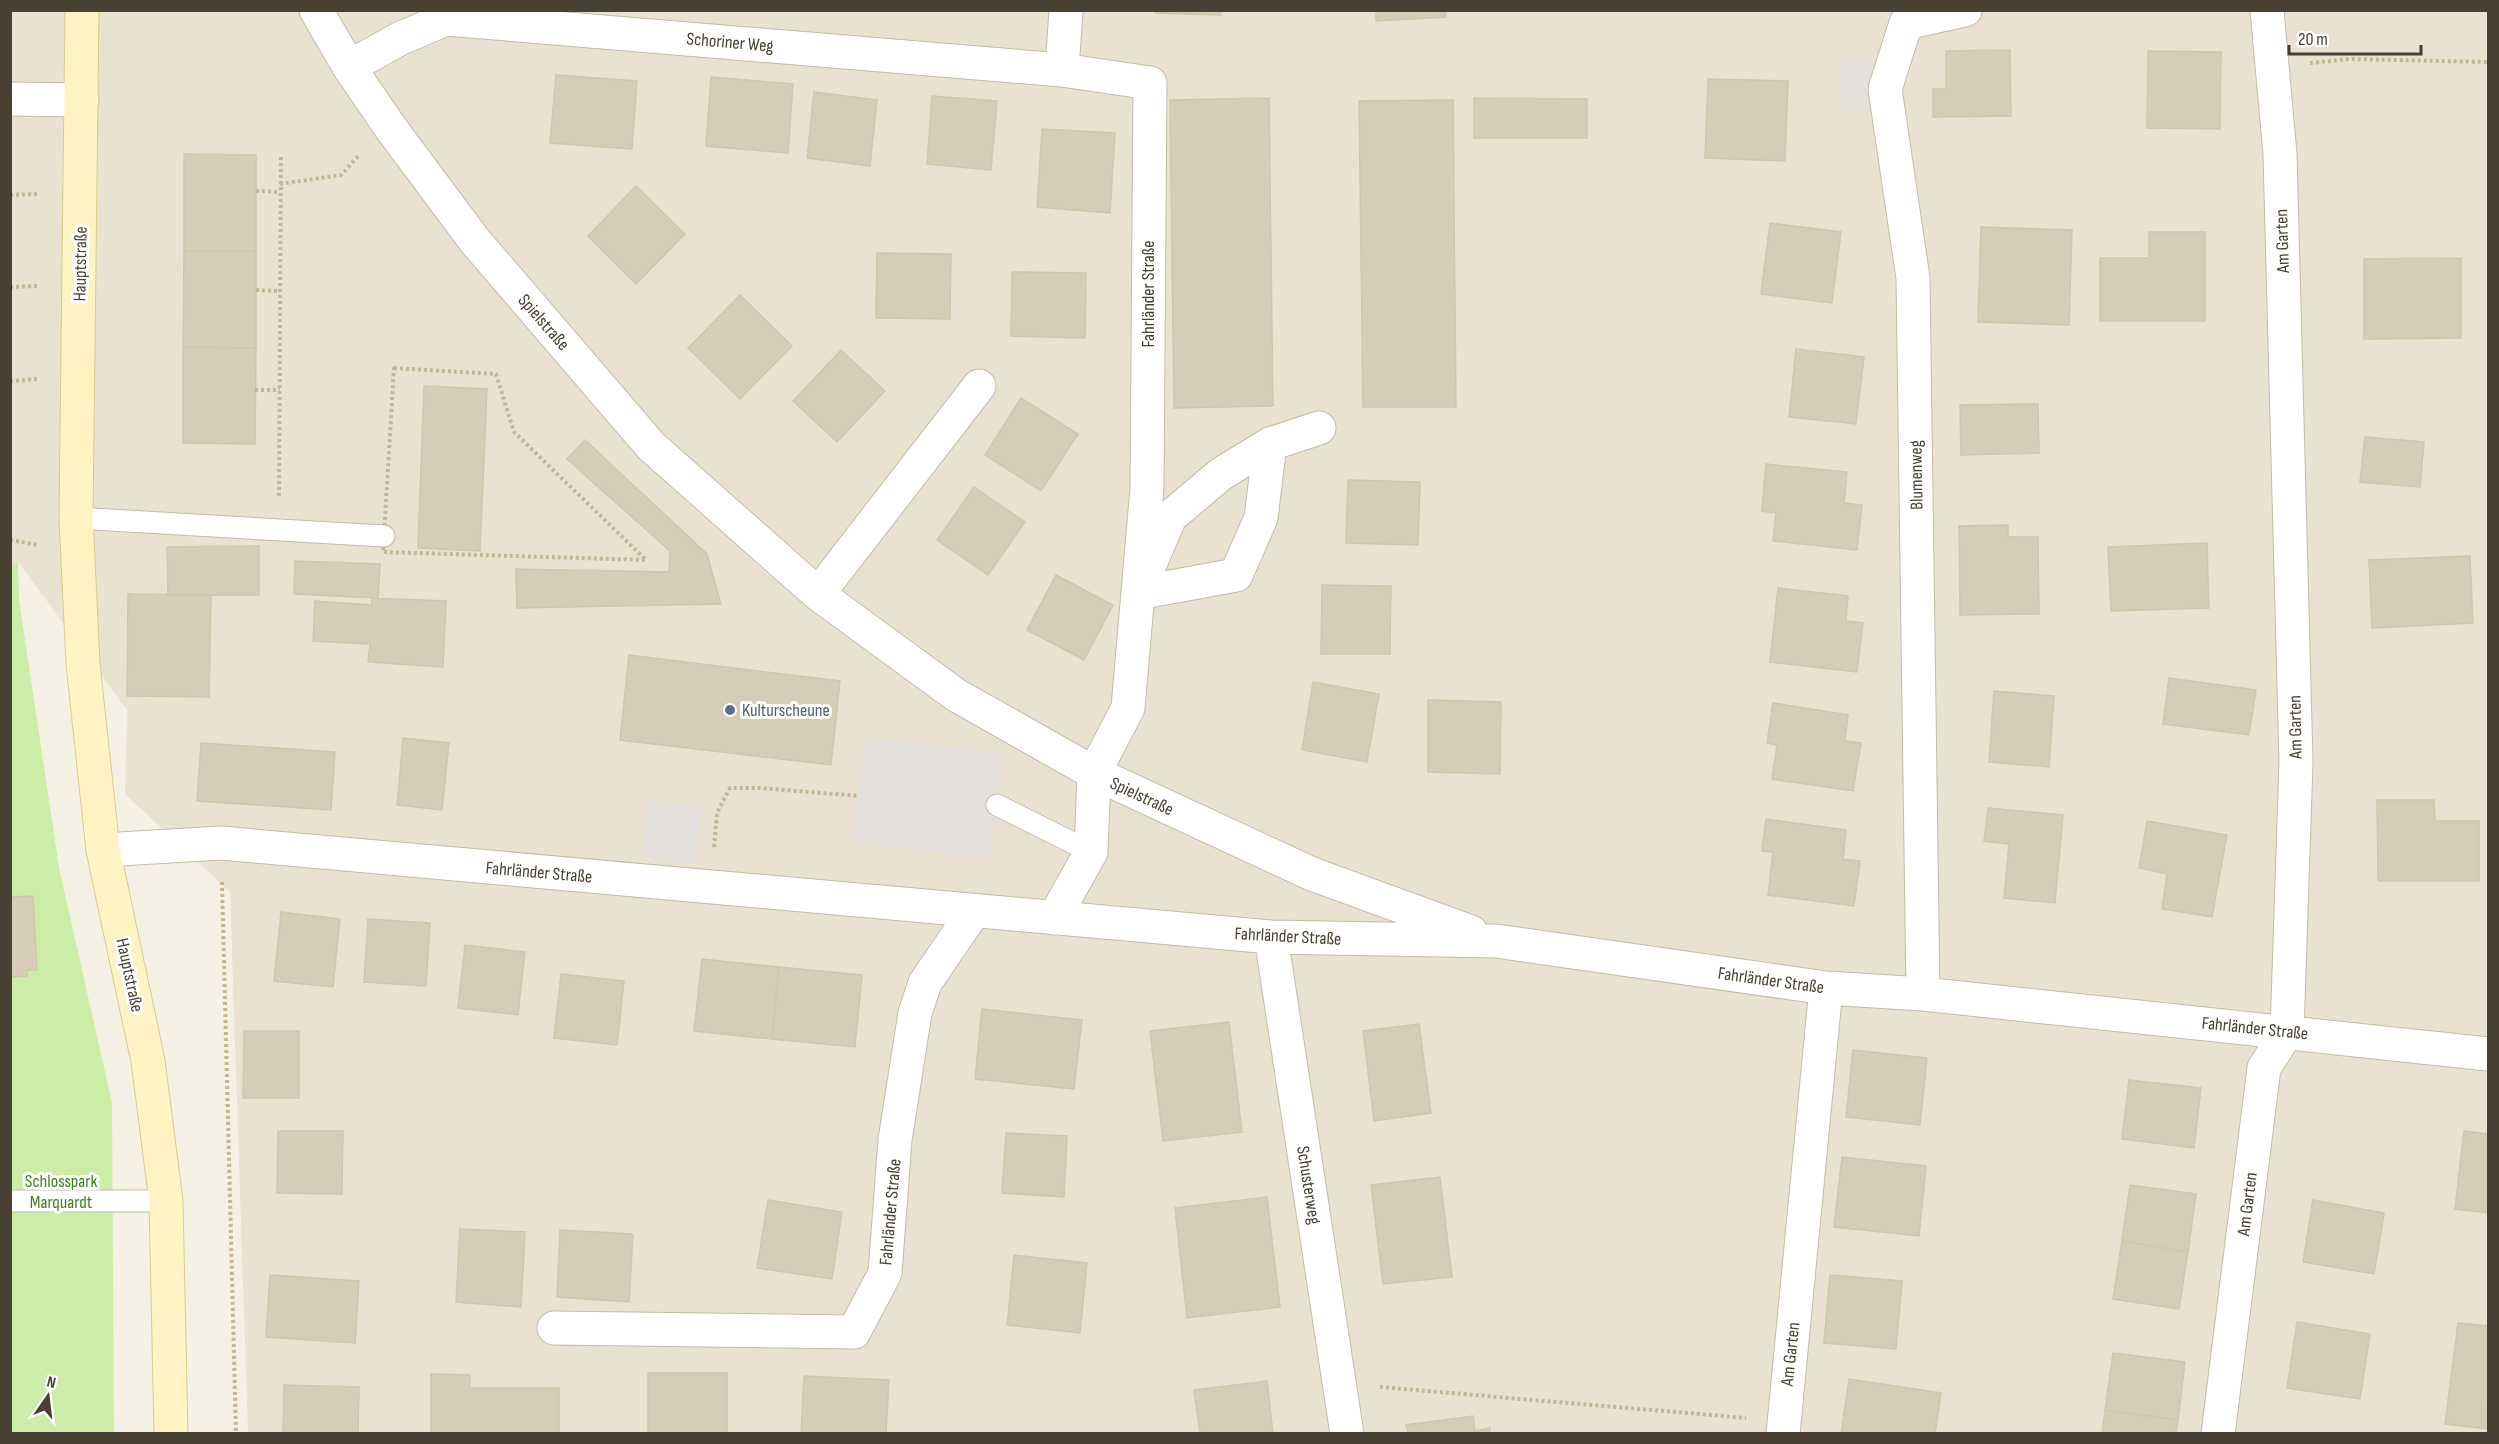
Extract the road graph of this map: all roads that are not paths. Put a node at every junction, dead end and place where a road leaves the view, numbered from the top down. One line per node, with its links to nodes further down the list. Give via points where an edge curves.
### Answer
1 (82, 10): 9 (street, Hauptstraße)
2 (316, 10): 6 (street, Spielstraße)
3 (1066, 10): 7 (street)
4 (1965, 10): 26 (street, Blumenweg, via 1906,23 1885,89 1913,278)
5 (2267, 10): 27 (street, Am Garten, via 2280,154 2296,762)
6 (349, 67): 7 (street, Schoriner Weg, via 446,19); 16 (street, Spielstraße, via 476,241 651,446)
7 (1062, 70): 15 (street, Fahrländer Straße, via 1150,82 1147,488)
8 (10, 99): 9 (street)
9 (82, 100): 13 (street, Hauptstraße)
10 (979, 386): 16 (street)
11 (1319, 428): 12 (street, Fahrländer Straße)
12 (1270, 444): 15 (street, Fahrländer Straße, via 1221,474 1170,517); 15 (street, via 1261,518 1236,575)
13 (76, 518): 14 (lane); 19 (street, Hauptstraße, via 83,664)
14 (384, 536)
15 (1138, 593): 17 (street, Fahrländer Straße, via 1128,708)
16 (818, 594): 17 (street, Spielstraße, via 956,695)
17 (1094, 773): 20 (street, Fahrländer Straße); 24 (street, Spielstraße, via 1312,874)
18 (997, 805): 20 (lane)
19 (103, 850): 21 (street, Fahrländer Straße, via 221,843); 30 (street, Hauptstraße, via 148,1061)
20 (1091, 852): 22 (street, Fahrländer Straße)
21 (974, 911): 22 (street, Fahrländer Straße); 31 (street, Fahrländer Straße, via 925,983 915,1013 895,1140 885,1273 854,1332)
22 (1054, 918): 23 (street, Fahrländer Straße)
23 (1270, 937): 24 (street, Fahrländer Straße); 34 (street, Schusterweg)
24 (1496, 941): 25 (street, Fahrländer Straße)
25 (1826, 988): 26 (street, Fahrländer Straße); 32 (street, Am Garten)
26 (1923, 994): 27 (street, Fahrländer Straße)
27 (2287, 1032): 28 (street, Fahrländer Straße); 35 (street, Am Garten, via 2264,1068)
28 (2488, 1054)
29 (10, 1201): 30 (lane)
30 (166, 1201): 33 (street, Hauptstraße)
31 (554, 1328)
32 (1783, 1427)
33 (171, 1434)
34 (1347, 1434)
35 (2218, 1434)

